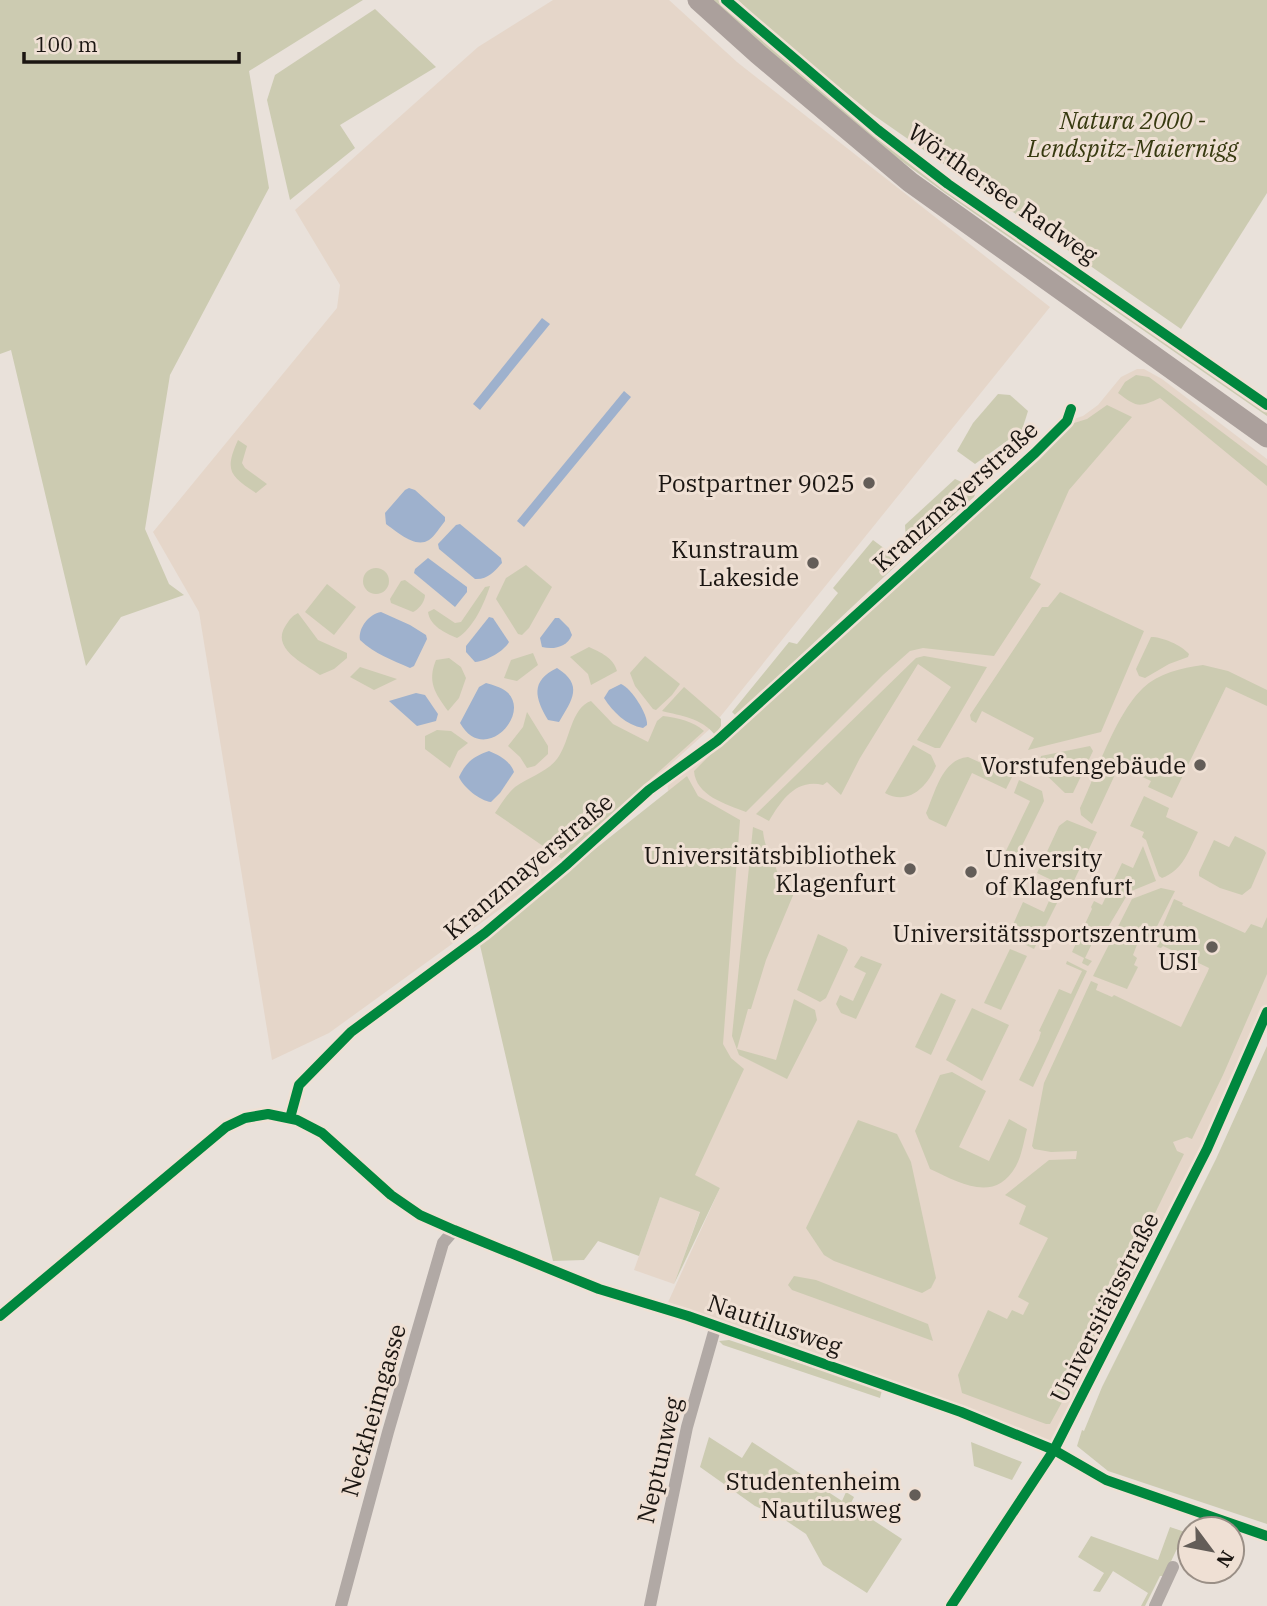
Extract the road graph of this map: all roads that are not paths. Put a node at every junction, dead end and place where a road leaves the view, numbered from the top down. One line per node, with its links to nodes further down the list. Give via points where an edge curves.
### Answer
1 (698, 0): 2 (main road, via 910,181)
2 (1267, 437)
3 (1267, 1012): 7 (street, Universitätsstraße, via 1207,1149)
4 (454, 1230): 5 (street, Nautilusweg, via 391,1195 322,1133 290,1118 268,1114 245,1118 226,1126); 6 (street, Nautilusweg, via 599,1289); 10 (street, Neckheimgasse, via 443,1243)
5 (0, 1316)
6 (716, 1325): 7 (street, Nautilusweg); 11 (street, Neptunweg, via 687,1427)
7 (1054, 1450): 8 (street, Nautilusweg, via 1106,1480); 12 (street, Universitätsstraße)
8 (1267, 1536)
9 (1173, 1567): 13 (street)
10 (341, 1606)
11 (650, 1606)
12 (951, 1606)
13 (1155, 1606)

